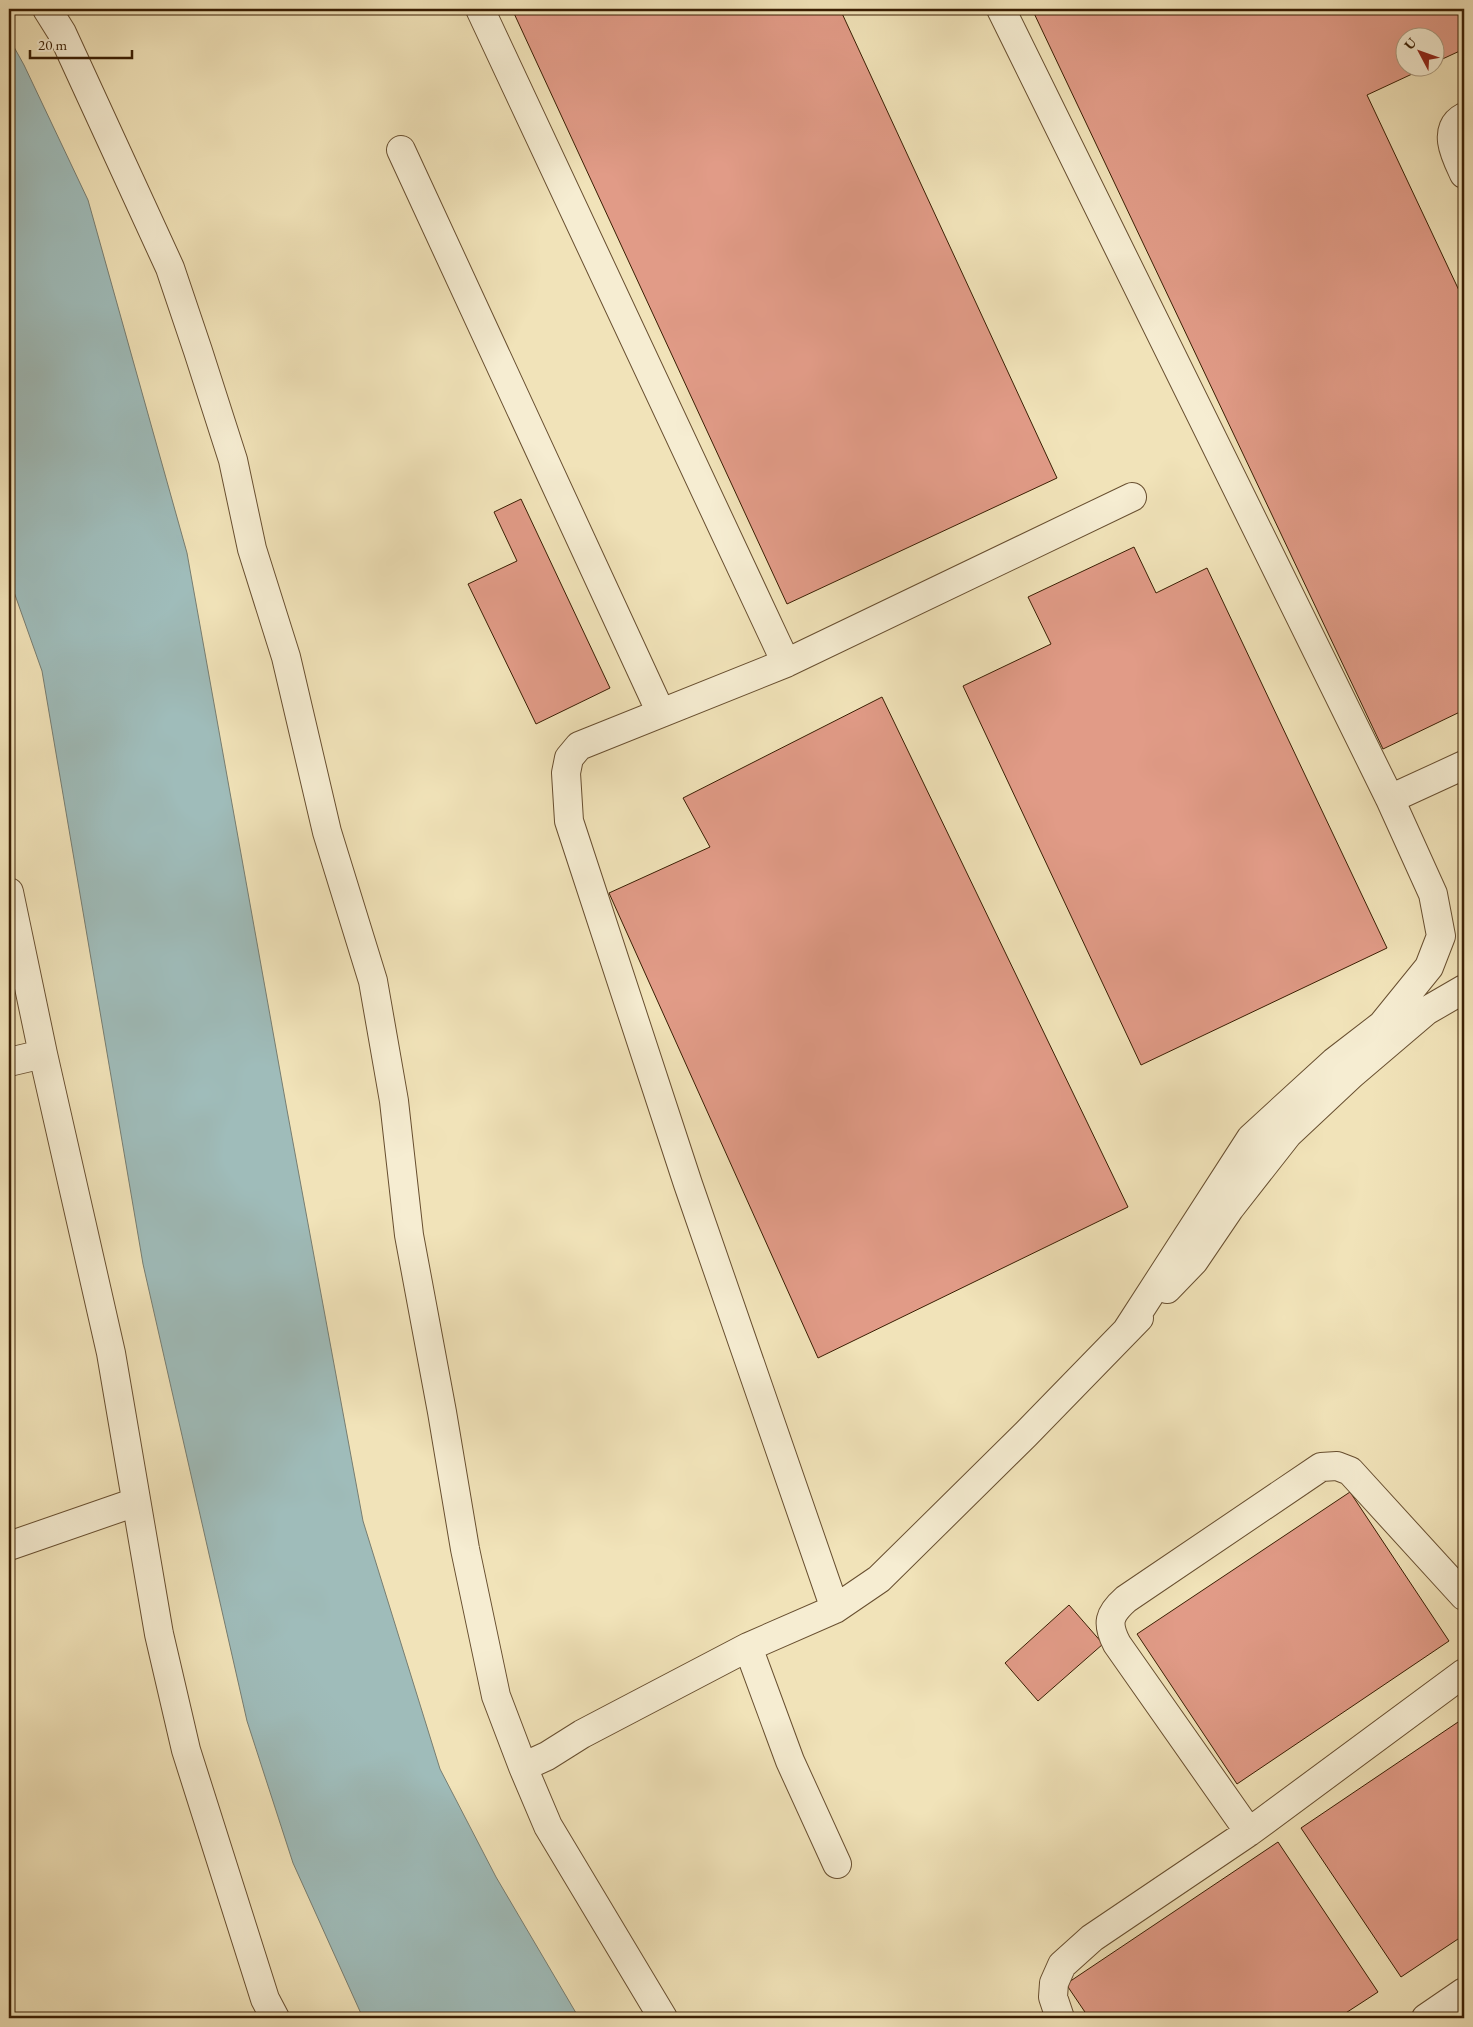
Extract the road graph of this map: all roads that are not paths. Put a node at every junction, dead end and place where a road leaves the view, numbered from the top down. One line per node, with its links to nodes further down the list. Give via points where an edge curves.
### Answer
1 (46, 9): 23 (street, via 62,32 170,268 233,460 252,549 286,657 327,832 374,981 394,1101 409,1235 465,1549 496,1696)
2 (480, 9): 8 (street)
3 (1001, 9): 11 (street)
4 (1464, 117): 6 (street, via 1452,130 1454,152)
5 (401, 150): 9 (street)
6 (1464, 174)
7 (1132, 497): 8 (street)
8 (786, 663): 9 (street)
9 (661, 713): 20 (street, via 579,746 569,758 566,773 569,821 688,1184)
10 (1464, 764): 11 (street)
11 (1390, 800): 16 (street, via 1433,894 1441,936 1429,968 1382,1024 1334,1062 1251,1138)
12 (9, 892): 14 (street)
13 (1464, 989): 16 (street, via 1426,1011 1288,1134 1230,1208 1194,1262)
14 (43, 1054): 15 (street); 17 (street, via 111,1354)
15 (9, 1062)
16 (1127, 1330): 20 (street, via 879,1579)
17 (136, 1502): 18 (street); 27 (street, via 159,1634 186,1750 262,1990)
18 (9, 1546)
19 (1464, 1596): 24 (street, via 1350,1471 1337,1466 1322,1467 1118,1606 1111,1614 1110,1623 1117,1644)
20 (836, 1609): 21 (street)
21 (748, 1647): 23 (street); 25 (street, via 790,1761)
22 (1464, 1674): 24 (street)
23 (523, 1767): 28 (street, via 548,1826)
24 (1249, 1832): 29 (street, via 1092,1938 1062,1965 1054,1983 1053,1997)
25 (837, 1864)
26 (1464, 1992): 30 (street)
27 (275, 2018)
28 (663, 2018)
29 (1060, 2018)
30 (1426, 2018)

